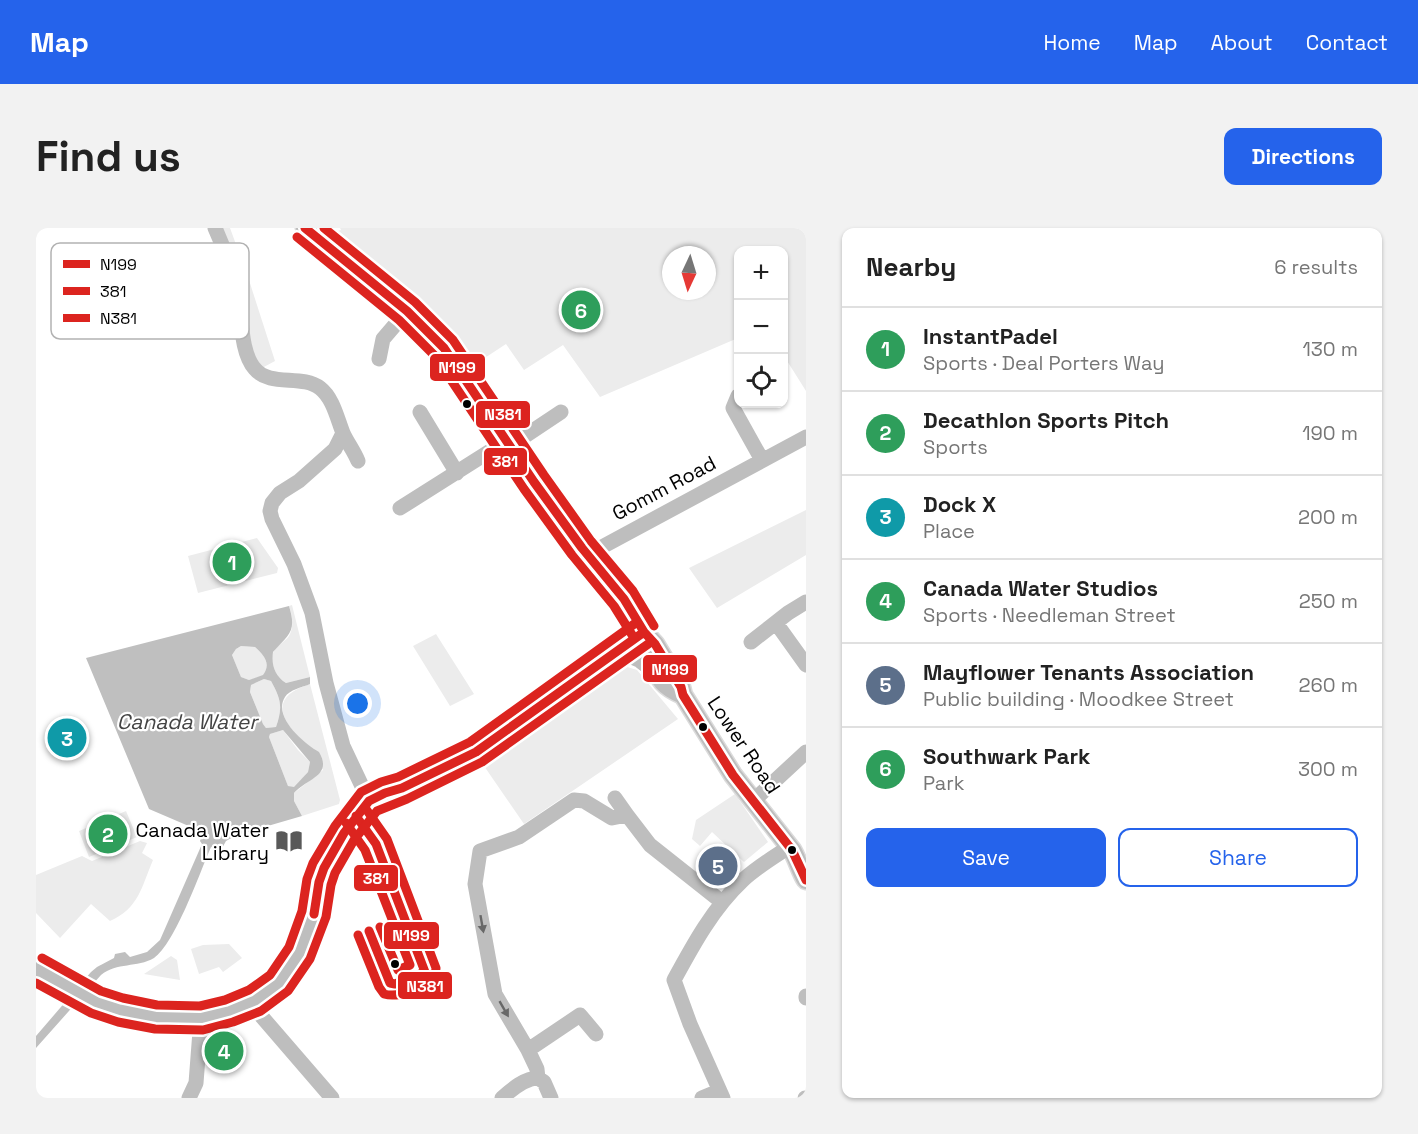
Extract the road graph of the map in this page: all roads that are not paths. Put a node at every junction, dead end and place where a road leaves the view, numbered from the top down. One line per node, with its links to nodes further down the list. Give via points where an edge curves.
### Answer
1 (214, 228): 3 (street)
2 (314, 230): 4 (main road)
3 (220, 243)
4 (406, 311): 6 (street, via 383,339); 12 (main road, via 444,348)
5 (245, 339): 10 (street, via 252,365 261,374 318,386 327,395)
6 (379, 359)
7 (734, 406): 13 (street)
8 (420, 412): 15 (street)
9 (561, 412): 12 (street)
10 (343, 433): 14 (street); 28 (street, via 335,449 299,482 280,493 270,511 312,613 343,746)
11 (806, 437): 13 (street, Gomm Road)
12 (508, 444): 15 (street); 17 (main road)
13 (762, 460): 17 (street, Gomm Road)
14 (358, 461)
15 (457, 473): 16 (street)
16 (400, 508)
17 (587, 555): 20 (main road, via 624,599)
18 (806, 602): 19 (street)
19 (776, 623): 21 (street); 23 (street)
20 (644, 633): 22 (street); 24 (main road); 25 (main road, Lower Road, via 655,644)
21 (751, 642)
22 (618, 651): 24 (street); 28 (street, via 476,752)
23 (806, 664)
24 (657, 674): 25 (main road, via 669,689)
25 (683, 695): 29 (main road, Lower Road)
26 (806, 752): 29 (street)
27 (615, 798): 30 (street)
28 (369, 801): 37 (street, via 324,868 310,929 300,953 279,983)
29 (753, 801): 31 (main road, Lower Road)
30 (627, 815): 33 (street, via 650,845); 40 (street, one-way to 40, via 612,818 584,801 574,800 519,837 480,851 475,884 495,994)
31 (798, 857): 32 (main road, Lower Road); 33 (street, via 744,878)
32 (806, 880)
33 (722, 902): 42 (street, via 674,980)
34 (36, 961): 36 (street)
35 (36, 969): 36 (street)
36 (57, 982): 38 (street, via 120,1010 156,1017)
37 (250, 1003): 38 (street); 44 (street)
38 (201, 1018): 43 (street, via 196,1083)
39 (596, 1034): 40 (street, via 580,1015)
40 (528, 1050): 41 (street)
41 (537, 1071): 45 (street); 46 (street)
42 (721, 1094): 47 (street)
43 (189, 1098)
44 (332, 1098)
45 (502, 1098)
46 (551, 1098)
47 (702, 1098)

